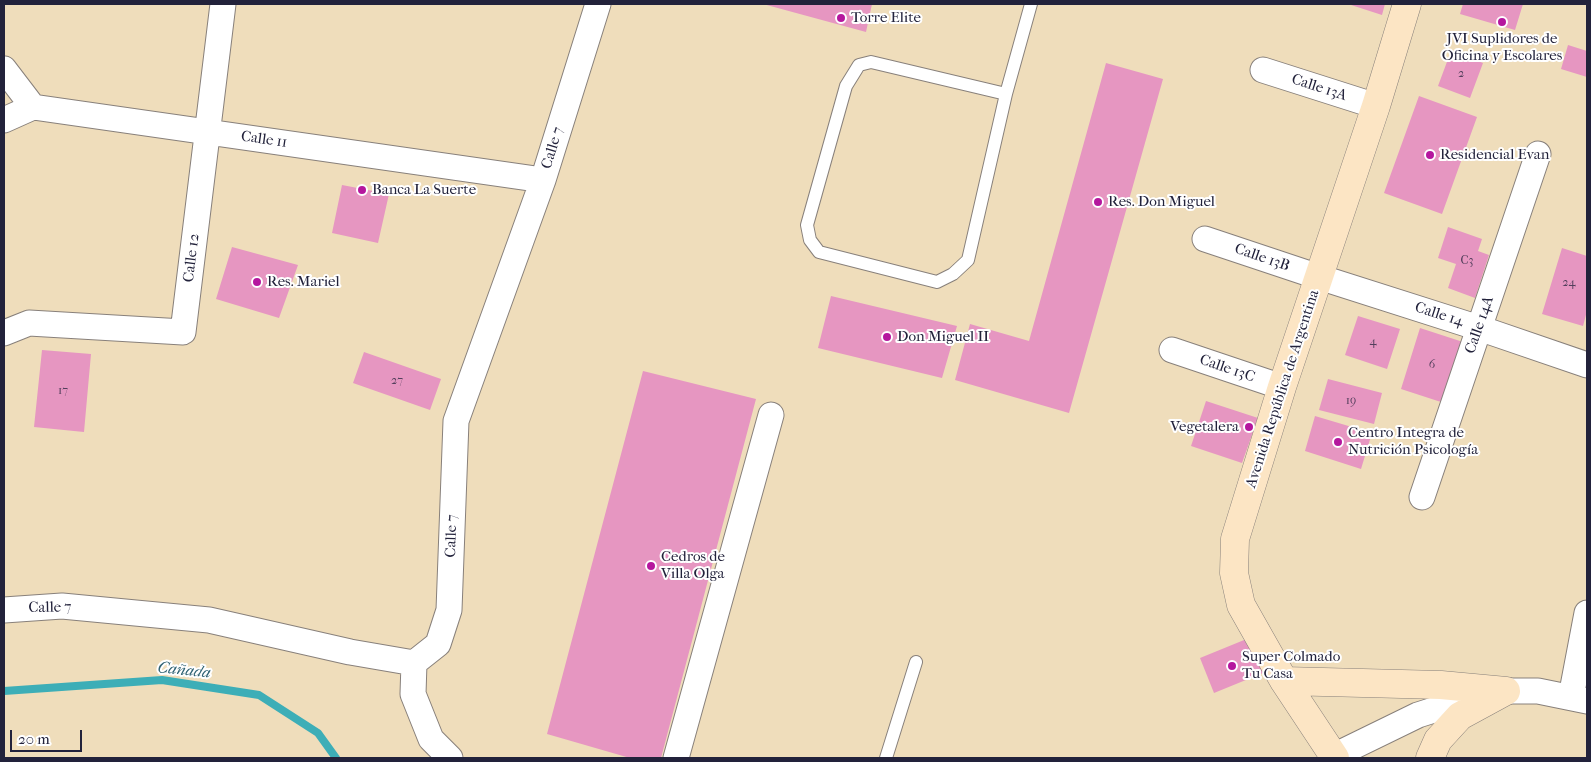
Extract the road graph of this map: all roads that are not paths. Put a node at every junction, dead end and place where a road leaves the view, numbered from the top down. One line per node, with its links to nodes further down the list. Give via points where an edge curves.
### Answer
1 (222, 4): 11 (street, Calle 12)
2 (598, 4): 13 (street, Calle 7)
3 (1031, 4): 7 (lane)
4 (1407, 4): 8 (main road, Avenida República de Argentina)
5 (4, 70): 9 (street)
6 (1263, 70): 8 (street, Calle 13A)
7 (1006, 94): 7 (lane, via 968,260 953,274 937,282 819,252 810,240 807,225 846,86 858,65 871,62)
8 (1376, 106): 15 (main road, Avenida República de Argentina)
9 (34, 107): 10 (street); 11 (street, Calle 11)
10 (4, 120)
11 (207, 132): 13 (street, Calle 11); 17 (street, Calle 12, via 183,332 29,324)
12 (1538, 154): 16 (street, Calle 14A)
13 (543, 180): 26 (street, Calle 7, via 456,421 449,610 438,644)
14 (1205, 239): 15 (street, Calle 13B)
15 (1319, 277): 16 (street, Calle 14); 20 (main road, Avenida República de Argentina)
16 (1480, 328): 19 (street, Calle 14); 22 (street, Calle 14A)
17 (4, 333)
18 (1172, 350): 20 (street, Calle 13C)
19 (1587, 366)
20 (1282, 387): 27 (main road, Avenida República de Argentina, via 1235,539 1234,573 1241,605)
21 (771, 414): 32 (street)
22 (1422, 497)
23 (4, 610): 26 (street, Calle 7, via 62,606 209,620)
24 (1587, 613): 29 (street)
25 (916, 662): 33 (lane)
26 (414, 663): 31 (street, via 413,694 431,739)
27 (1284, 681): 28 (main road, via 1441,684); 30 (main road, Avenida República de Argentina)
28 (1506, 691): 29 (street, via 1538,691); 30 (street, via 1418,715); 34 (main road, via 1460,716 1438,740)
29 (1579, 699)
30 (1334, 757)
31 (450, 758)
32 (676, 758)
33 (886, 758)
34 (1430, 758)

